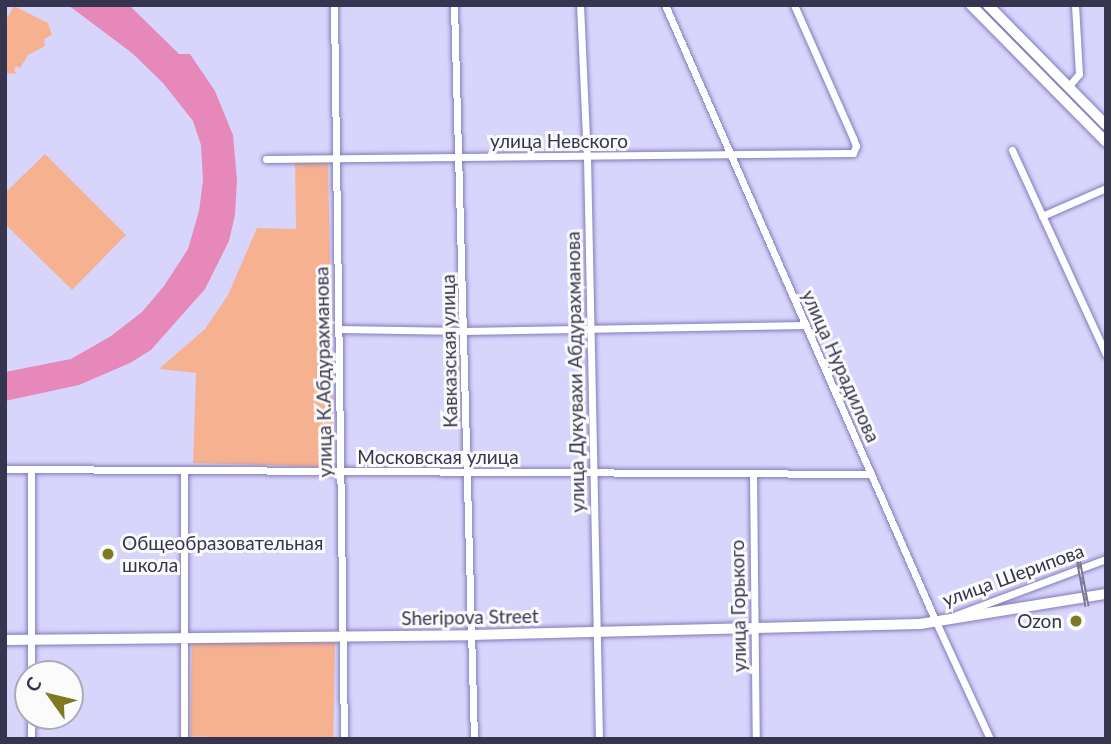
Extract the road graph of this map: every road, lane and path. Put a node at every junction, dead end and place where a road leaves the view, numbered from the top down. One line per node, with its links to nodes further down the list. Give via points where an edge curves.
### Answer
1 (334, 5): 16 (street, улица К.Абдурахманова)
2 (454, 5): 14 (street, Кавказская улица)
3 (580, 5): 15 (street, улица Дукувахи Абдурахманова)
4 (665, 5): 13 (street, улица Нурадилова)
5 (794, 5): 13 (street, улица Невского, via 856,146 853,153)
6 (971, 5): 11 (main road)
7 (988, 5): 9 (main road)
8 (1075, 5): 9 (street, via 1079,74)
9 (1068, 87): 10 (main road)
10 (1104, 121)
11 (1106, 142)
12 (1012, 150): 19 (street)
13 (732, 154): 15 (street, улица Невского); 20 (street, улица Нурадилова)
14 (460, 157): 15 (street, улица Невского); 16 (street, улица Невского); 23 (street, Кавказская улица)
15 (587, 157): 22 (street, улица Дукувахи Абдурахманова)
16 (335, 158): 17 (street, улица Невского); 21 (street, улица К.Абдурахманова)
17 (266, 159)
18 (1106, 188): 19 (street)
19 (1042, 216): 24 (street)
20 (806, 325): 22 (street); 32 (street, улица Нурадилова)
21 (338, 329): 23 (street); 29 (street, улица К.Абдурахманова)
22 (589, 329): 23 (street); 30 (street, улица Дукувахи Абдурахманова)
23 (463, 331): 27 (street, Кавказская улица)
24 (1106, 354)
25 (5, 469): 26 (street, Московская улица)
26 (32, 470): 28 (street, Московская улица); 41 (street)
27 (467, 471): 29 (street, Московская улица); 30 (street, Московская улица); 38 (street, Кавказская улица)
28 (184, 472): 29 (street, Московская улица); 42 (street)
29 (340, 473): 39 (street, улица К.Абдурахманова)
30 (593, 474): 31 (street, Московская улица); 37 (street, улица Дукувахи Абдурахманова)
31 (752, 474): 32 (street, Московская улица); 36 (street, улица Горького)
32 (872, 474): 35 (street, улица Нурадилова)
33 (1106, 559): 35 (street, улица Шерипова)
34 (1106, 594): 35 (main road, улица Шерипова)
35 (936, 622): 36 (main road, Sheripova Street); 49 (street, улица Нурадилова)
36 (754, 628): 37 (main road, Sheripova Street); 48 (street, улица Горького)
37 (597, 631): 38 (main road, Sheripova Street); 47 (street, улица Дукувахи Абдурахманова)
38 (470, 635): 39 (main road, Sheripova Street); 46 (street, Кавказская улица)
39 (341, 637): 42 (main road, Sheripova Street); 45 (street, улица К.Абдурахманова)
40 (5, 640): 41 (main road, Sheripova Street)
41 (31, 640): 42 (main road, Sheripova Street); 43 (street)
42 (184, 642): 44 (street)
43 (31, 660)
44 (184, 739)
45 (344, 739)
46 (474, 739)
47 (599, 739)
48 (756, 739)
49 (990, 739)

